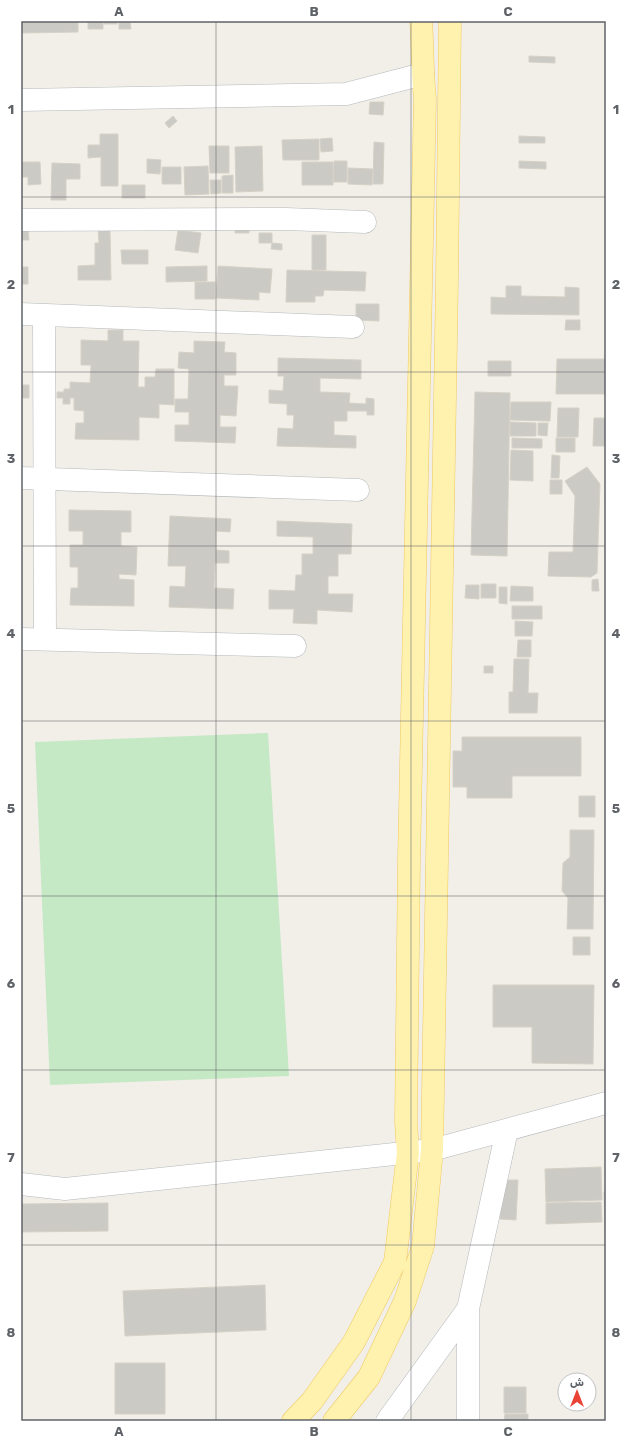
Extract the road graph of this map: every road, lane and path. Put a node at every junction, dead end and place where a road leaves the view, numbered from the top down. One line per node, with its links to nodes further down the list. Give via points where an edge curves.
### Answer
1 (421, 21): 3 (main road)
2 (450, 21): 18 (main road, via 448,281)
3 (422, 74): 4 (street, via 346,94); 19 (main road, via 425,98 409,852 406,1122)
4 (21, 100)
5 (21, 220): 6 (street, via 286,219)
6 (365, 222)
7 (21, 314): 8 (street)
8 (44, 315): 9 (street); 11 (street)
9 (353, 327)
10 (21, 478): 11 (street)
11 (44, 479): 12 (street); 14 (street)
12 (358, 490)
13 (21, 639): 14 (street)
14 (45, 640): 15 (street)
15 (295, 646)
16 (606, 1103): 17 (street)
17 (507, 1130): 18 (street); 21 (street)
18 (432, 1150): 19 (street); 23 (main road, via 423,1246 405,1302 369,1377)
19 (408, 1153): 20 (street, via 65,1189); 22 (main road, via 395,1262 354,1342 312,1401)
20 (21, 1184)
21 (468, 1309): 24 (street); 25 (street)
22 (293, 1421)
23 (334, 1421)
24 (387, 1421)
25 (468, 1421)

